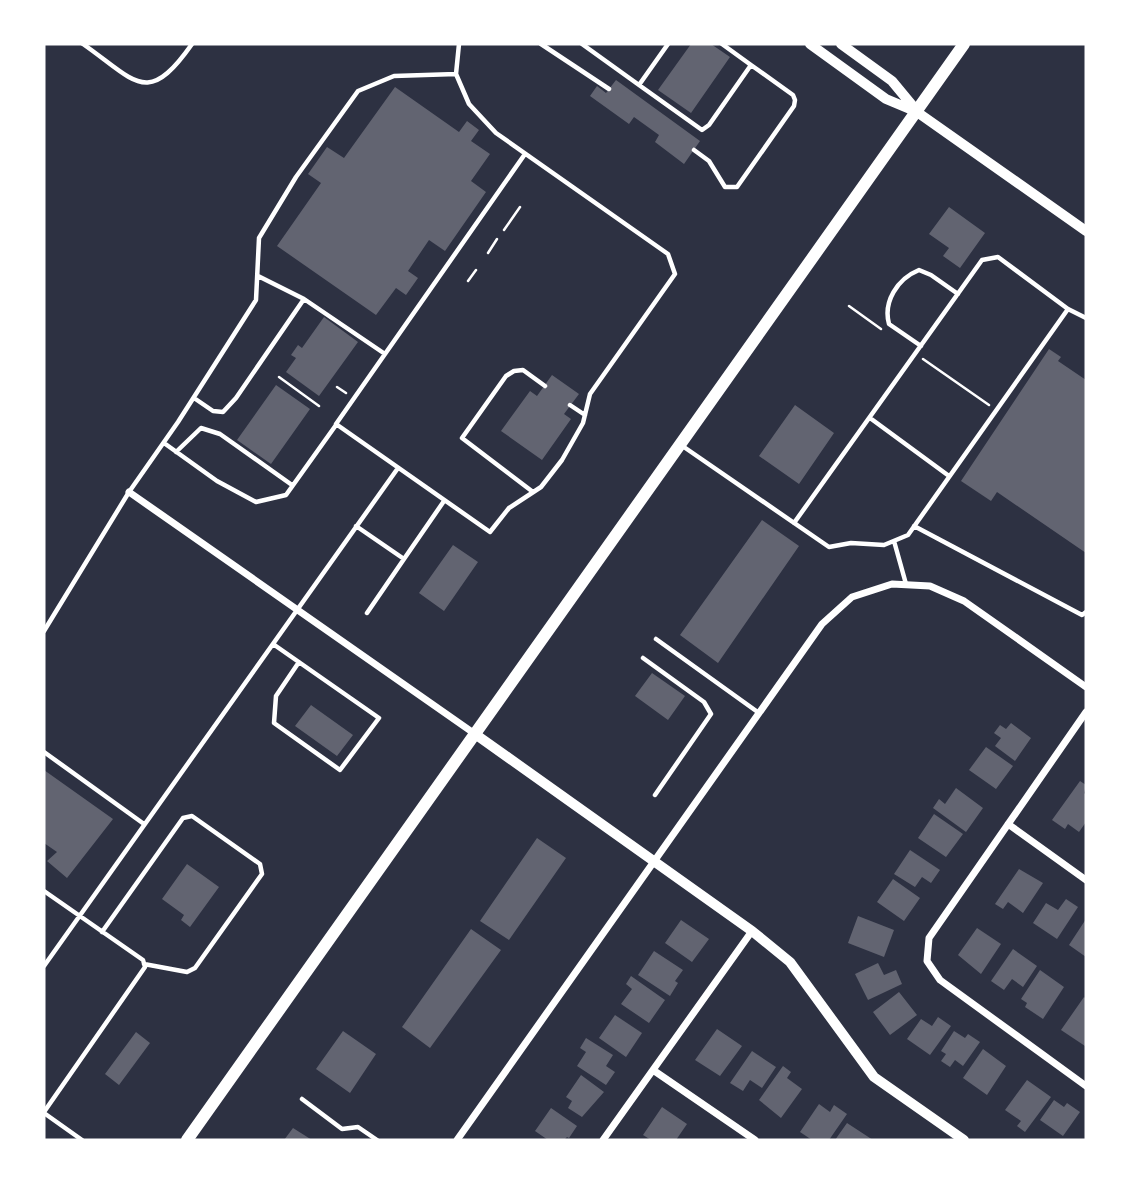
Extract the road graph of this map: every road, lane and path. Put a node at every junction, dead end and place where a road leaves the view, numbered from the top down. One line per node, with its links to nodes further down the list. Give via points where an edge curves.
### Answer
1 (83, 44): 2 (lane, via 135,81 150,84 175,68)
2 (192, 44)
3 (459, 44): 12 (lane)
4 (541, 44): 14 (lane)
5 (582, 44): 13 (lane)
6 (667, 44): 13 (lane)
7 (722, 44): 11 (lane)
8 (810, 44): 15 (main road, via 886,99)
9 (841, 44): 15 (main road, via 892,81)
10 (964, 44): 15 (main road)
11 (751, 65): 13 (lane, via 706,129); 16 (lane, via 793,95 794,106 737,187 725,187 709,161)
12 (456, 74): 17 (lane, via 469,104 496,133); 24 (lane, via 394,76 358,91 296,177 259,239)
13 (639, 85)
14 (609, 89)
15 (918, 112): 20 (street); 47 (main road)
16 (694, 150)
17 (525, 154): 34 (lane); 43 (lane, via 668,254 675,274 590,394)
18 (520, 207): 19 (path)
19 (504, 230)
20 (1086, 231)
21 (497, 239): 22 (path)
22 (488, 253)
23 (476, 270): 25 (path)
24 (258, 275): 27 (lane); 39 (lane, via 257,300)
25 (468, 281)
26 (958, 294): 29 (lane, via 982,260 998,257); 32 (lane); 32 (lane, via 919,270 902,280 889,300 889,324)
27 (304, 299): 34 (lane); 39 (lane, via 223,412)
28 (849, 306): 31 (path)
29 (1068, 309): 30 (lane); 42 (lane)
30 (1086, 318)
31 (886, 332)
32 (921, 346): 33 (lane)
33 (916, 353): 42 (path); 44 (lane)
34 (385, 354): 45 (lane)
35 (279, 377): 41 (path)
36 (545, 386): 53 (lane, via 523,370 506,376 462,438)
37 (337, 387): 38 (path)
38 (348, 395)
39 (194, 398): 46 (lane)
40 (570, 405): 43 (lane)
41 (319, 406)
42 (996, 410): 50 (lane)
43 (585, 415): 53 (lane, via 562,460)
44 (870, 418): 50 (lane); 55 (lane)
45 (336, 424): 49 (lane); 51 (lane)
46 (164, 443): 48 (lane); 52 (lane)
47 (681, 445): 55 (lane); 72 (main road)
48 (176, 452): 51 (lane, via 256,502 286,495); 51 (lane, via 201,428 220,434)
49 (398, 468): 54 (lane); 56 (lane)
50 (949, 477): 57 (lane)
51 (292, 485)
52 (129, 492): 61 (street); 64 (lane)
53 (533, 492): 54 (lane, via 509,508 490,532)
54 (444, 501): 59 (lane)
55 (794, 523): 58 (lane, via 829,547)
56 (356, 526): 59 (lane); 61 (lane)
57 (914, 526): 58 (lane, via 908,535); 62 (lane, via 1082,615)
58 (894, 541): 60 (lane)
59 (404, 559): 63 (lane)
60 (906, 585): 69 (street, via 930,586 964,601); 71 (street, via 892,584 852,597 822,624)
61 (297, 609): 66 (lane); 72 (street)
62 (1086, 612)
63 (367, 613)
64 (44, 631)
65 (656, 639): 71 (lane)
66 (273, 644): 68 (lane); 75 (lane)
67 (643, 658): 74 (lane, via 704,702 711,714)
68 (299, 662): 68 (lane, via 379,718 340,771 274,723 276,696)
69 (1086, 687)
70 (1086, 712): 76 (street)
71 (760, 713): 77 (street)
72 (475, 734): 77 (street); 90 (main road)
73 (44, 752): 75 (lane)
74 (654, 795)
75 (144, 824): 80 (lane)
76 (1007, 824): 78 (street); 86 (street, via 929,938 927,961 940,980)
77 (656, 862): 81 (street); 92 (street)
78 (1086, 880)
79 (44, 891): 80 (lane)
80 (79, 916): 82 (lane); 84 (lane)
81 (752, 931): 85 (street); 95 (street, via 790,962 874,1077)
82 (102, 932): 83 (lane); 83 (lane, via 183,818 192,816 260,864 262,874 195,968 187,972)
83 (144, 964): 88 (lane)
84 (44, 966)
85 (653, 1070): 93 (street); 94 (street)
86 (1086, 1086)
87 (302, 1099): 91 (lane, via 342,1129 358,1127)
88 (44, 1112): 89 (lane)
89 (82, 1140)
90 (187, 1140)
91 (377, 1140)
92 (457, 1140)
93 (603, 1140)
94 (755, 1140)
95 (964, 1140)

